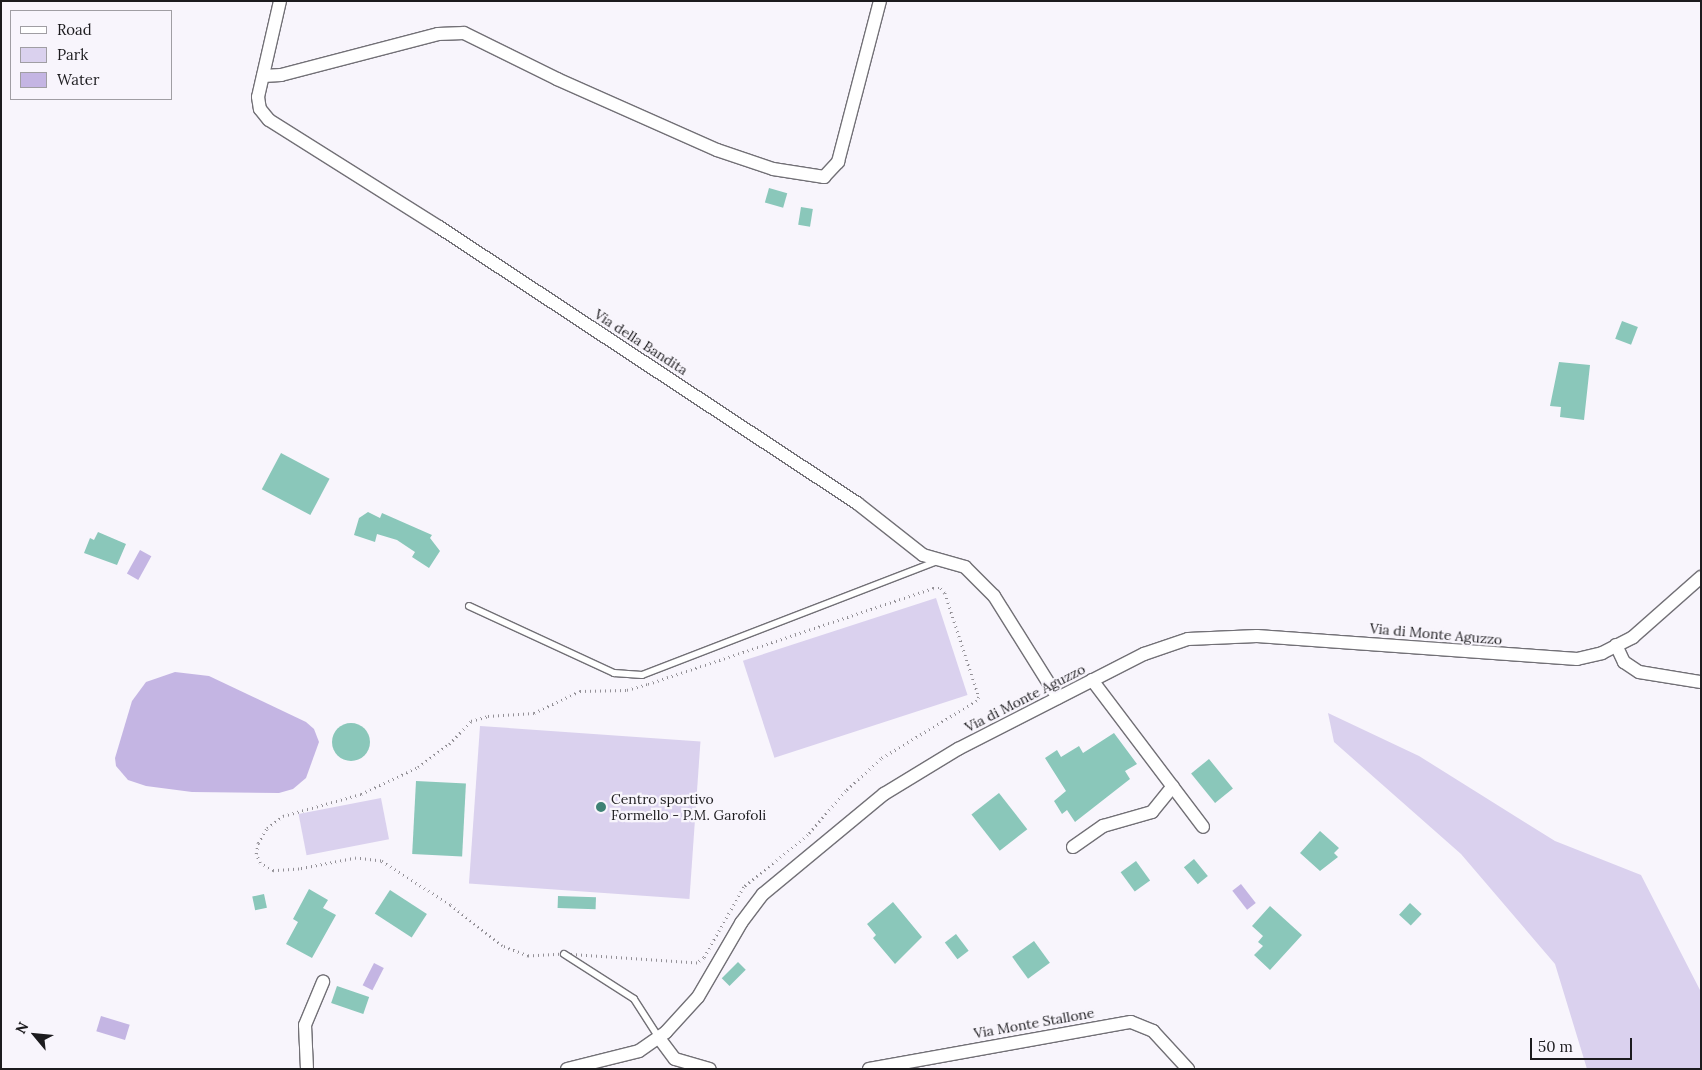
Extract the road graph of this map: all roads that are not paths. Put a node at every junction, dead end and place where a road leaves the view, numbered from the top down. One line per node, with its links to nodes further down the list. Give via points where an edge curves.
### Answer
1 (280, 1): 3 (street, Via della Bandita)
2 (880, 1): 3 (street, via 839,157 834,170 824,177 781,171 717,150 557,79 464,33 438,34 281,75)
3 (263, 76): 4 (street, Via della Bandita, via 258,104 276,125 447,232 857,503 923,555)
4 (937, 561): 6 (lane, via 642,675 614,673); 10 (street, Via della Bandita, via 960,564 982,582)
5 (1701, 577): 7 (street, Via di Monte Aguzzo, via 1644,629)
6 (470, 606)
7 (1616, 645): 8 (street, Via di Monte Aguzzo, via 1585,657 1558,660 1257,636 1204,638 1153,650); 9 (street, via 1619,656 1635,670)
8 (1092, 680): 10 (street, Via di Monte Aguzzo); 11 (street)
9 (1701, 682)
10 (1058, 698): 16 (street, Via di Monte Aguzzo, via 905,780 775,882 750,910 698,997)
11 (1173, 786): 12 (street); 13 (street, via 1152,812 1104,826)
12 (1203, 827)
13 (1073, 847)
14 (564, 954): 16 (lane, via 634,999)
15 (323, 982): 17 (street, via 305,1025)
16 (659, 1038): 18 (street, Via di Monte Aguzzo, via 632,1053); 19 (street, via 674,1059)
17 (307, 1069)
18 (567, 1069)
19 (710, 1069)
20 (869, 1069): 21 (street, Via Monte Stallone, via 1131,1022 1153,1031)
21 (1188, 1069)

